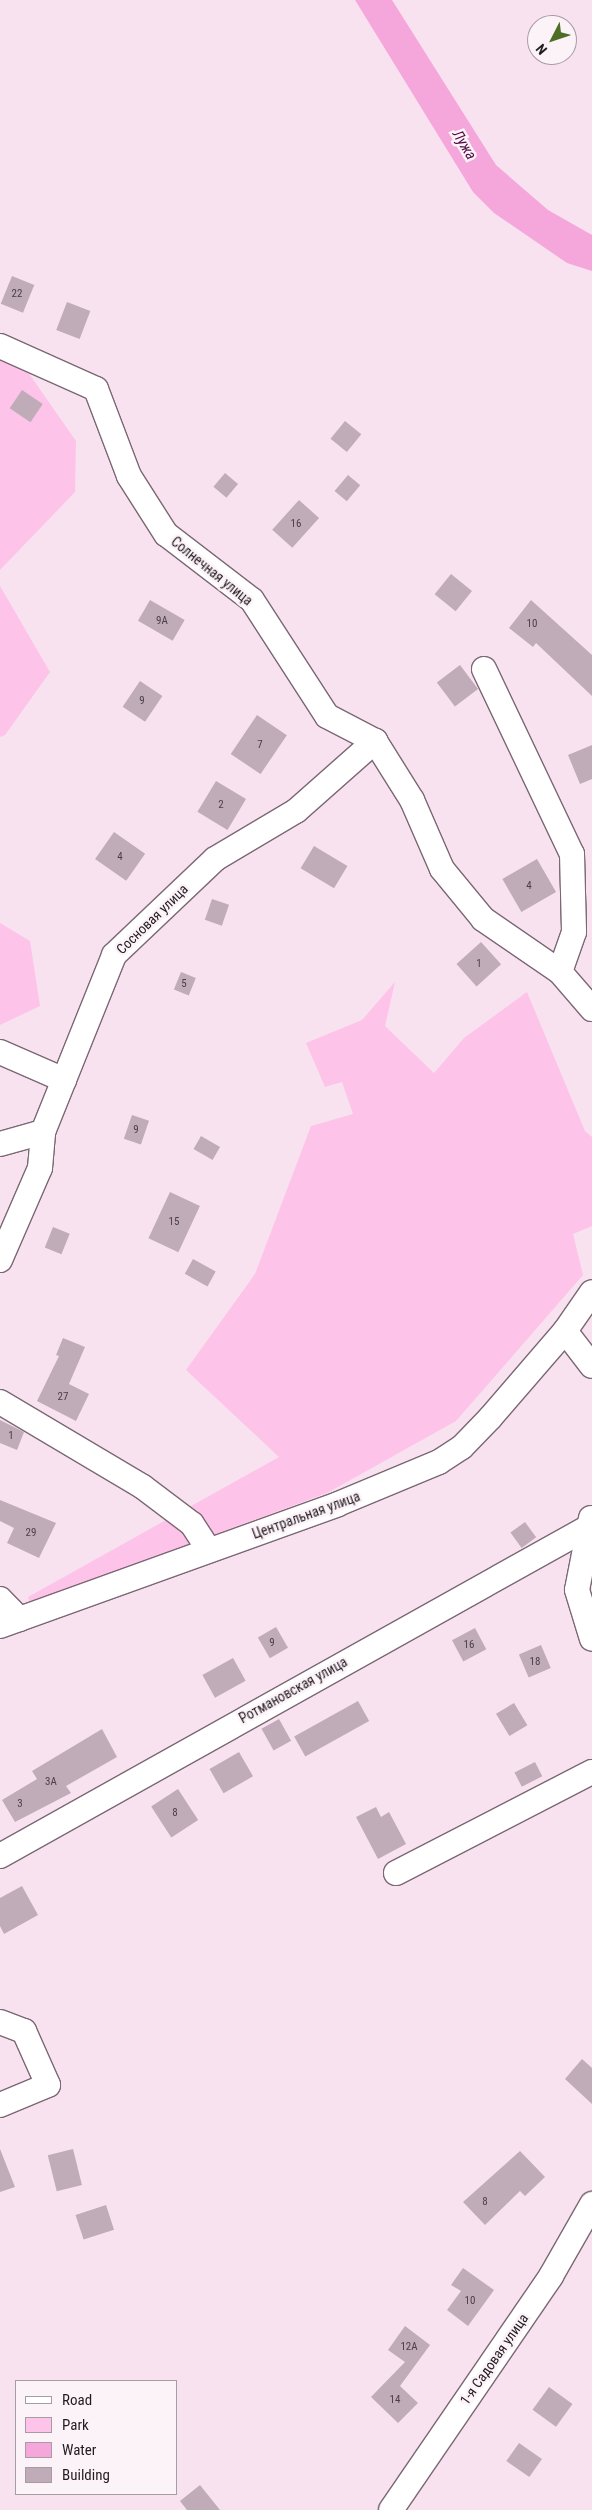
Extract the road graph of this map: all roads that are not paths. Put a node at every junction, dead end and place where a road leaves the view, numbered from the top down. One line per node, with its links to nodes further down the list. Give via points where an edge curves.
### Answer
1 (0, 346): 3 (street, Солнечная улица, via 96,389 129,476 166,534 252,600 327,716)
2 (484, 669): 4 (street, via 572,854 574,932)
3 (374, 741): 4 (street, Солнечная улица, via 392,762 442,869 483,918); 7 (street, Сосновая улица, via 296,811 215,859 114,955)
4 (560, 972): 5 (street, Солнечная улица)
5 (592, 1009)
6 (0, 1052): 7 (street)
7 (64, 1080): 8 (street, Сосновая улица)
8 (42, 1132): 9 (street); 10 (street, Сосновая улица, via 40,1168)
9 (0, 1144)
10 (0, 1260)
11 (592, 1292): 12 (street, Центральная улица)
12 (565, 1331): 13 (street); 16 (street, Центральная улица, via 467,1442 439,1462 338,1504)
13 (592, 1366)
14 (0, 1402): 16 (street, via 143,1487 192,1524)
15 (590, 1522): 19 (street, via 578,1590); 21 (street, Ротмановская улица)
16 (209, 1550): 18 (street, Центральная улица)
17 (0, 1599): 18 (street)
18 (10, 1623)
19 (592, 1639)
20 (592, 1772): 22 (street)
21 (0, 1856)
22 (396, 1873)
23 (0, 2022): 24 (street, via 24,2031 48,2085)
24 (0, 2105)
25 (592, 2204): 26 (street, 1-я Садовая улица, via 551,2276)
26 (391, 2510)

